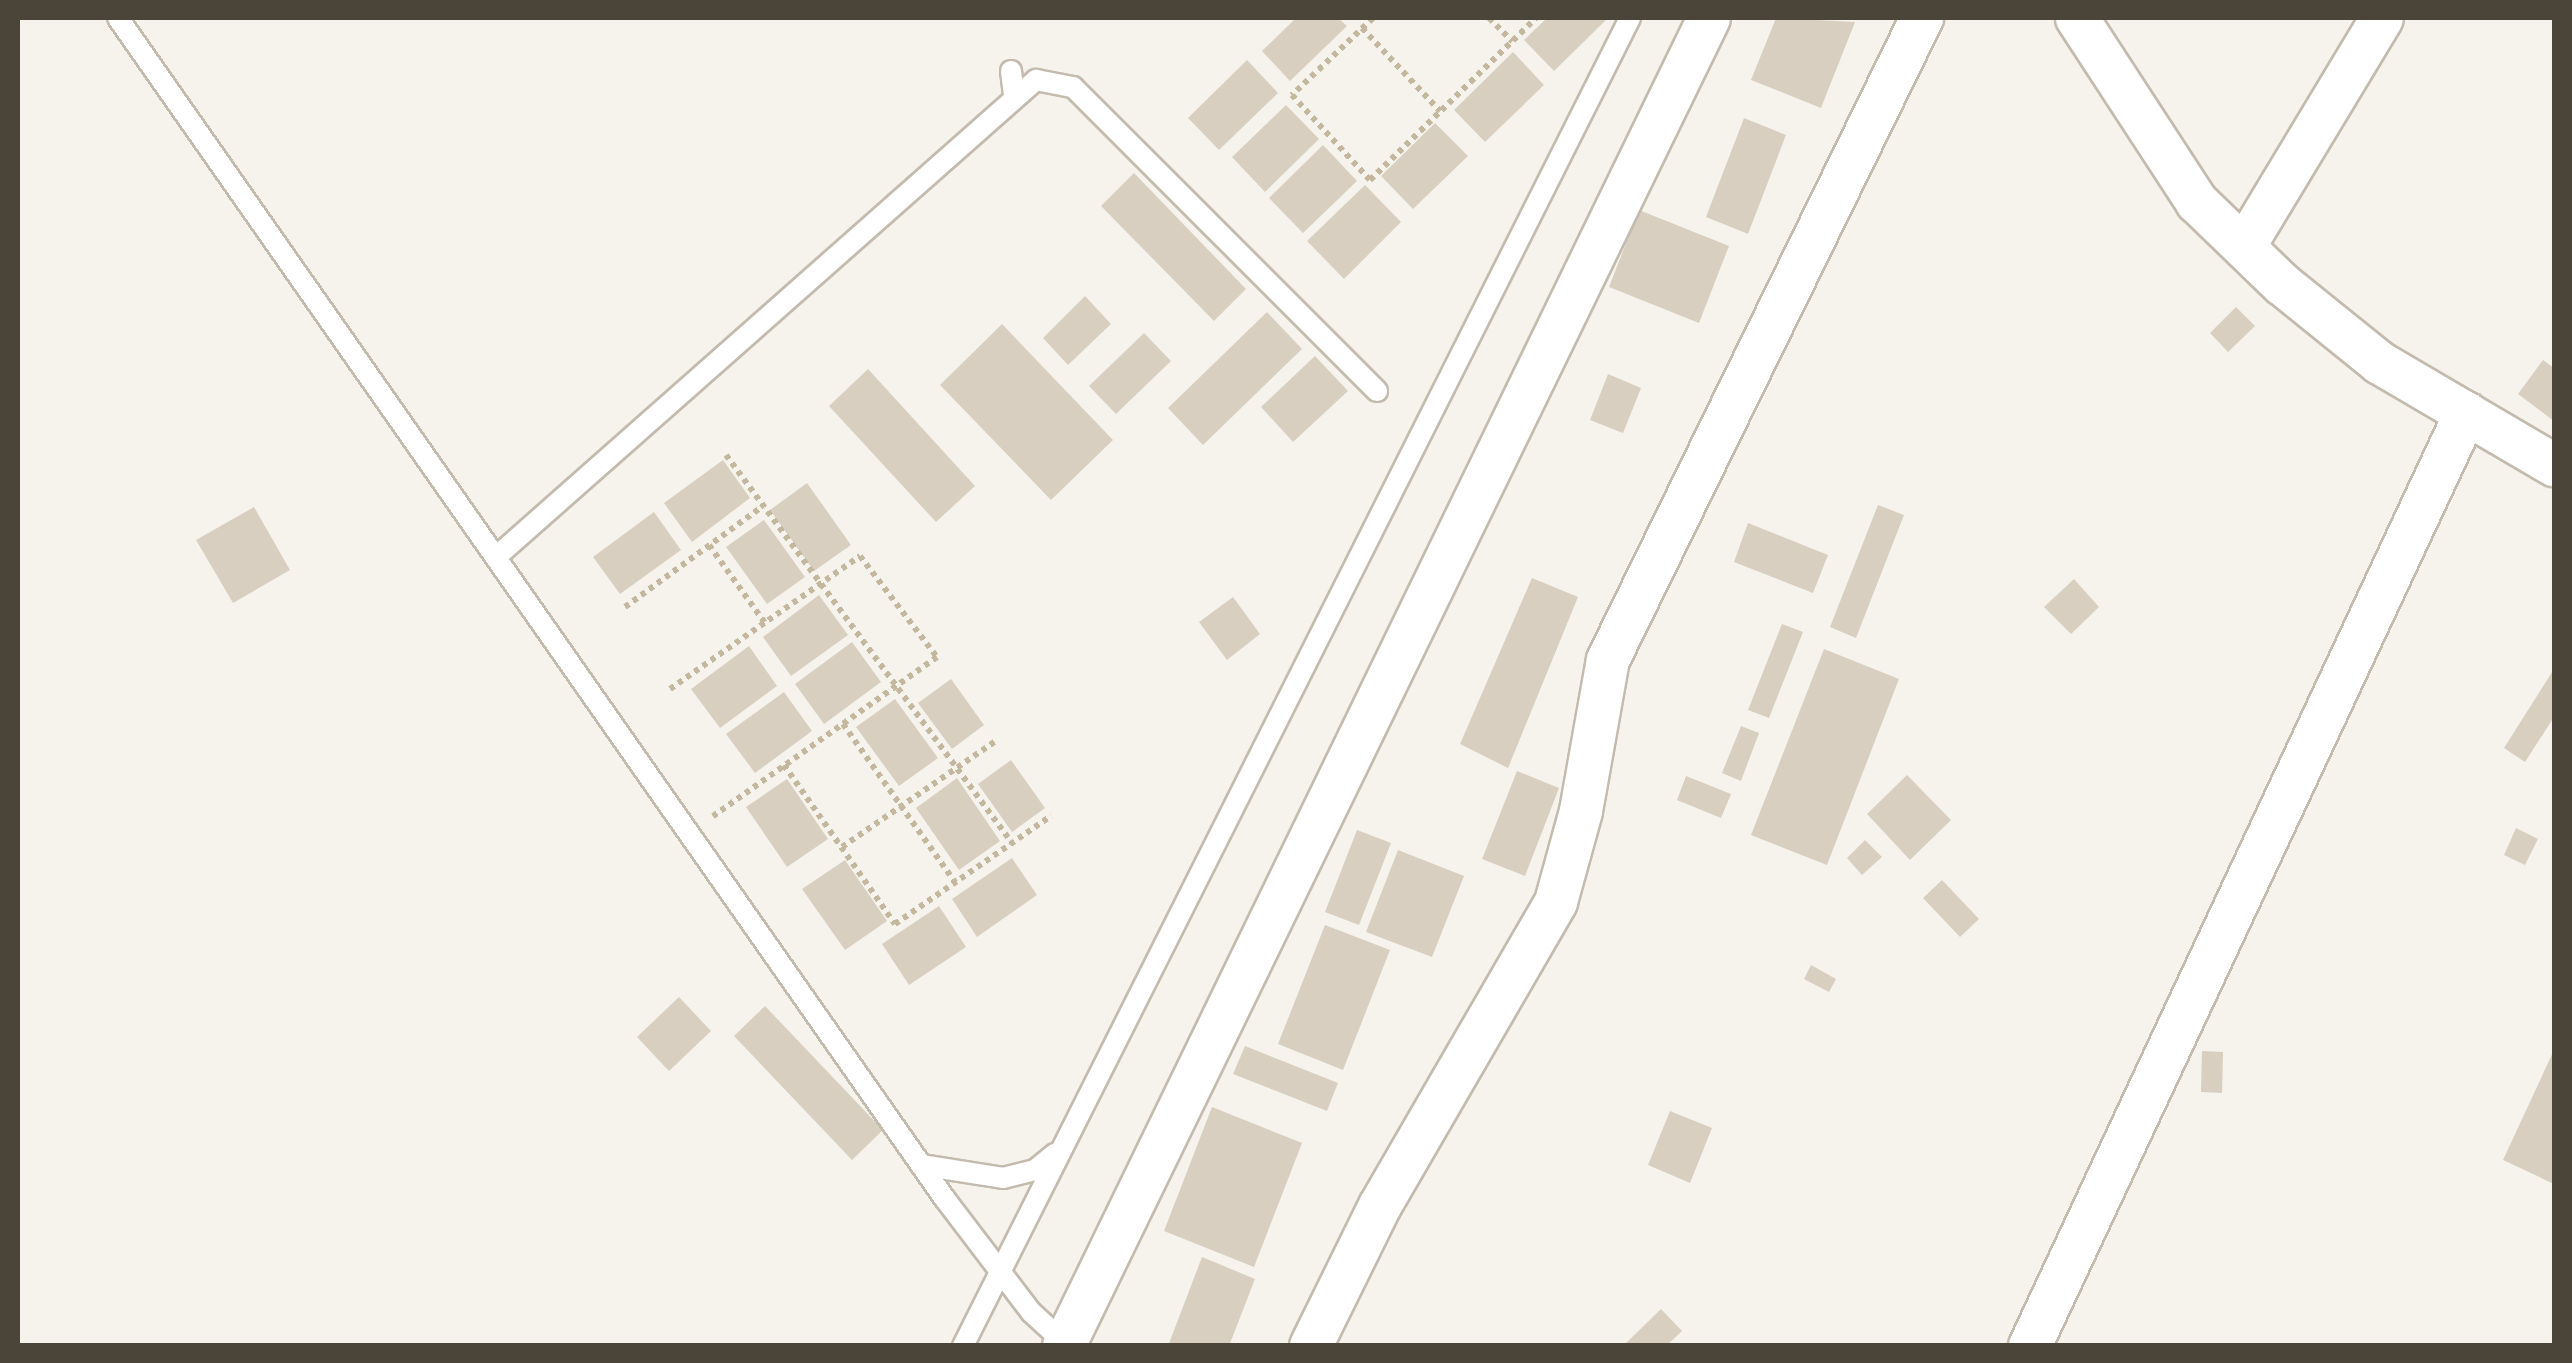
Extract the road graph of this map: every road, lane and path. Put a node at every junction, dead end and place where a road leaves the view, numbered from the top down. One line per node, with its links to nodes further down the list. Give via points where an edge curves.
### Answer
1 (118, 18): 22 (lane)
2 (1373, 18): 10 (path)
3 (1488, 18): 11 (path)
4 (1536, 18): 11 (path)
5 (1630, 18): 38 (lane)
6 (1708, 18): 41 (street)
7 (1922, 18): 43 (street, via 1608,660 1556,902 1380,1206)
8 (2076, 18): 15 (street, via 2197,202)
9 (2382, 18): 15 (street)
10 (1362, 28): 14 (path); 14 (path, via 1292,95 1370,180)
11 (1512, 41): 14 (path)
12 (1011, 71): 13 (lane)
13 (1014, 97): 16 (lane, via 1036,80 1074,87); 22 (lane)
14 (1440, 111)
15 (2244, 246): 17 (street, via 2380,364)
16 (1377, 391)
17 (2466, 414): 19 (street); 44 (street)
18 (726, 456): 20 (path)
19 (2554, 465)
20 (762, 506): 21 (path); 23 (path)
21 (709, 545): 24 (path); 25 (path)
22 (496, 558): 34 (lane)
23 (819, 585): 25 (path); 26 (path); 26 (path, via 860,556 937,657)
24 (625, 606)
25 (765, 623): 27 (path)
26 (895, 687): 28 (path); 31 (path)
27 (670, 689)
28 (843, 724): 30 (path); 32 (path)
29 (997, 740): 31 (path)
30 (784, 765): 34 (path); 36 (path)
31 (955, 768): 32 (path); 35 (path)
32 (902, 806): 36 (path); 37 (path)
33 (1051, 816): 35 (path)
34 (692, 831): 39 (lane)
35 (1012, 843): 37 (path)
36 (842, 848): 37 (path, via 895,924)
37 (955, 882)
38 (1064, 1146): 39 (lane, via 1035,1170 1003,1178); 40 (lane)
39 (921, 1165): 40 (lane)
40 (1000, 1272): 41 (lane); 42 (lane)
41 (1064, 1344)
42 (963, 1346)
43 (1312, 1346)
44 (2030, 1346)

